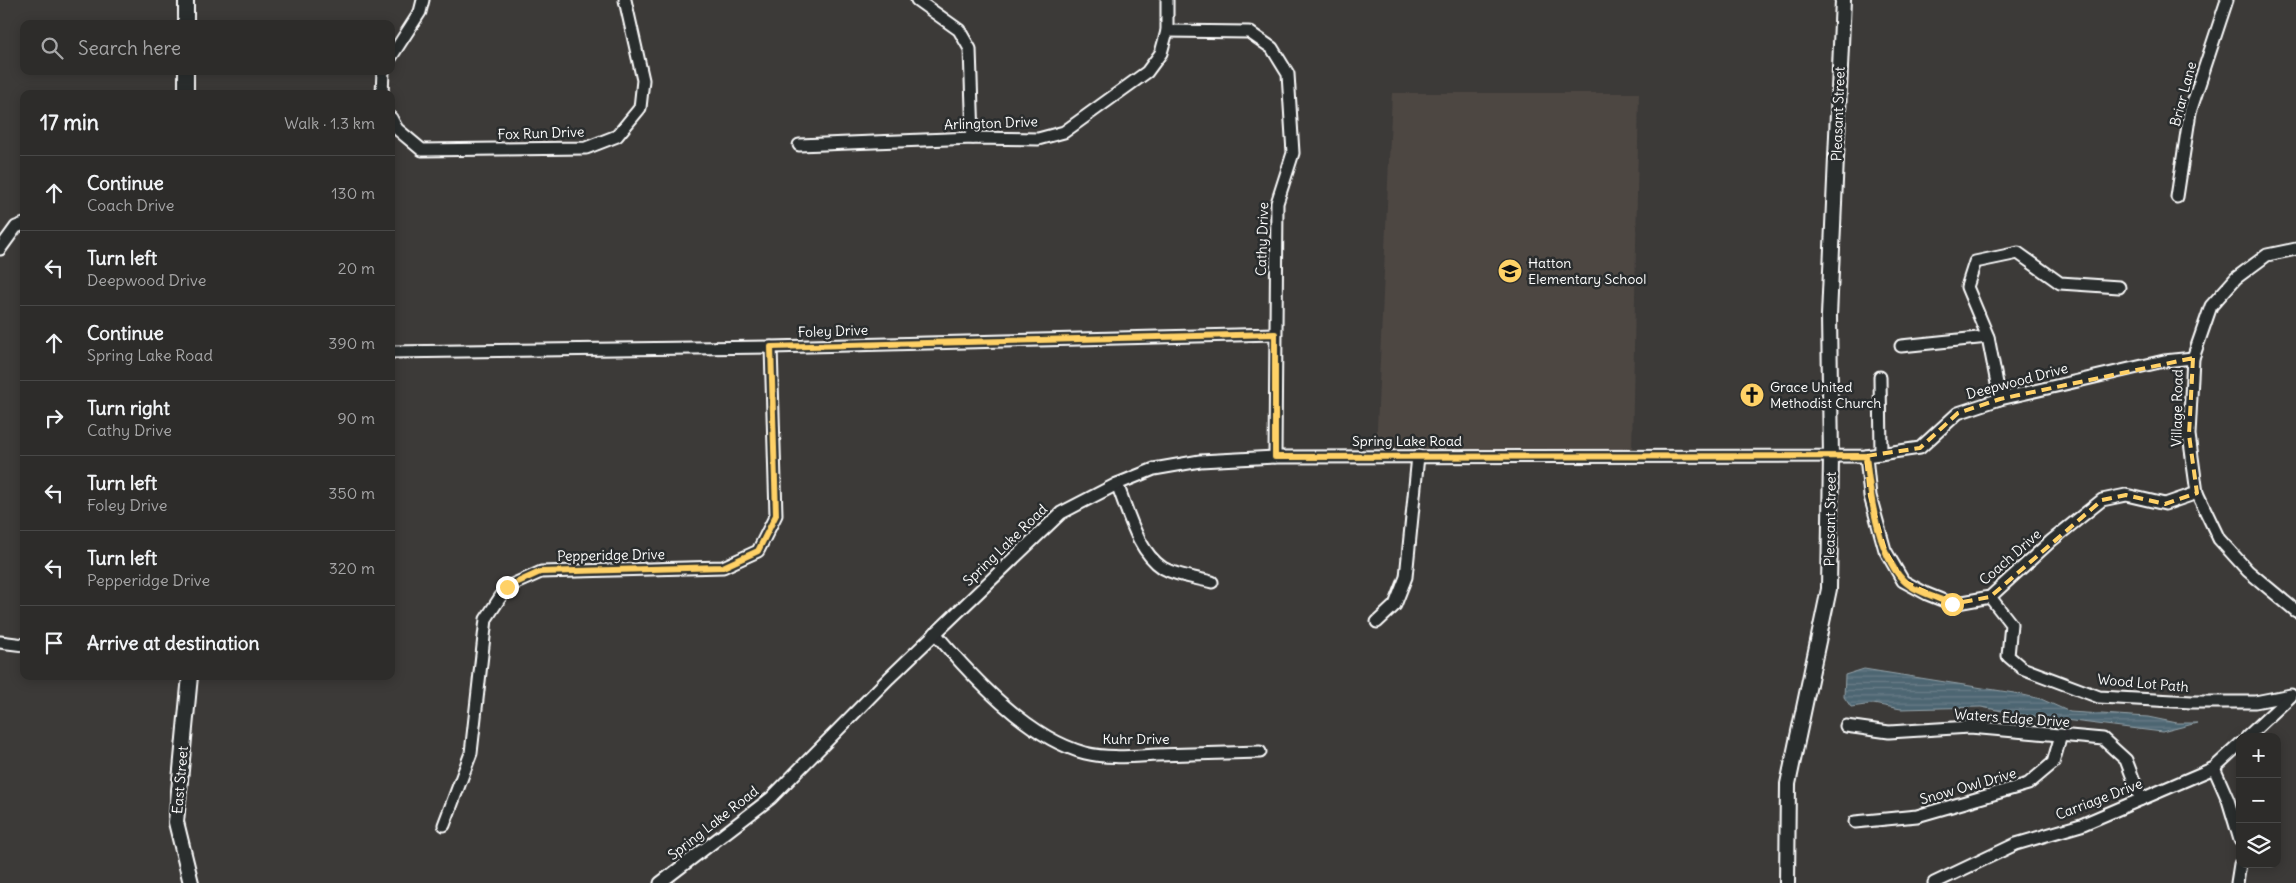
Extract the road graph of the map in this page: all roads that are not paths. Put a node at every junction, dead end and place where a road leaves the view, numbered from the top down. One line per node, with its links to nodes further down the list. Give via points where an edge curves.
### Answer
1 (186, 0): 8 (street)
2 (422, 0): 10 (street, via 420,12)
3 (625, 0): 15 (street, Fox Run Drive, via 643,80 640,108 617,136 586,148 422,150)
4 (917, 0): 16 (street, via 959,30 970,49)
5 (1167, 0): 9 (street, Arlington Drive)
6 (1843, 0): 35 (street, Pleasant Street, via 1829,316)
7 (2227, 0): 18 (street, Briar Lane, via 2190,112)
8 (186, 20)
9 (1167, 31): 16 (street, Arlington Drive, via 1160,53 1147,72 1064,132 1038,139); 23 (street, Cathy Drive, via 1249,32 1272,48 1288,74 1292,153 1277,203)
10 (395, 51)
11 (186, 75): 13 (street)
12 (382, 75): 14 (street)
13 (186, 90)
14 (382, 90)
15 (395, 125)
16 (973, 138): 17 (street, Arlington Drive)
17 (799, 145)
18 (2177, 198)
19 (20, 226): 20 (street)
20 (0, 249)
21 (2296, 249): 28 (street, Village Road, via 2267,254 2236,278 2211,306)
22 (2119, 287): 24 (street, via 2060,283 2018,253 1975,262 1967,287)
23 (1275, 334): 26 (street, Foley Drive); 34 (street, Cathy Drive)
24 (1988, 337): 25 (street); 30 (street)
25 (1901, 346)
26 (771, 347): 27 (street, Foley Drive); 55 (street, Pepperidge Drive, via 776,515 758,551 723,567 540,572 507,587 486,619 471,753)
27 (395, 352)
28 (2193, 358): 30 (street, Deepwood Drive, via 2164,361); 37 (street, Village Road, via 2189,435)
29 (1880, 378): 31 (street)
30 (2000, 399): 31 (street, Deepwood Drive, via 1958,413 1920,448)
31 (1881, 454): 33 (street, Deepwood Drive)
32 (1418, 456): 34 (street, Spring Lake Road); 35 (street, Spring Lake Road); 41 (street, via 1406,577 1396,605)
33 (1866, 456): 35 (street, Deepwood Drive); 39 (street, Coach Drive, via 1870,496 1884,550 1904,581 1952,604)
34 (1275, 457): 36 (street, Spring Lake Road, via 1200,461 1154,470)
35 (1831, 457): 60 (street, Pleasant Street, via 1829,589 1788,784)
36 (1116, 484): 38 (street, via 1145,550 1163,568); 42 (street, Spring Lake Road, via 1061,513)
37 (2197, 493): 39 (street, Coach Drive, via 2165,504 2126,495 2102,500); 40 (street, Village Road, via 2219,539 2248,571)
38 (1212, 582)
39 (1990, 596): 46 (street, Wood Lot Path, via 2012,624 2008,656 2022,668 2098,697 2255,702)
40 (2296, 611)
41 (1377, 622)
42 (935, 633): 51 (street, Kuhr Drive, via 974,679 1055,742 1113,756); 59 (street, Spring Lake Road, via 771,798)
43 (0, 642): 44 (street)
44 (20, 645)
45 (190, 680): 58 (street, East Street, via 176,822)
46 (2294, 693): 48 (street)
47 (1846, 726): 49 (street, Waters Edge Drive, via 1890,732 1970,727)
48 (2251, 733)
49 (2060, 735): 53 (street, Waters Edge Drive, via 2103,739 2126,760); 54 (street, Snow Owl Drive, via 2053,763 2028,784 1917,816)
50 (2236, 748): 52 (street, Carriage Drive)
51 (1260, 752)
52 (2214, 768): 53 (street, Carriage Drive); 56 (street)
53 (2141, 799): 61 (street, Carriage Drive, via 2081,825 2016,844)
54 (1855, 822)
55 (444, 825)
56 (2236, 827)
57 (2239, 868): 62 (street)
58 (191, 883)
59 (660, 883)
60 (1787, 883)
61 (1934, 883)
62 (2237, 883)

